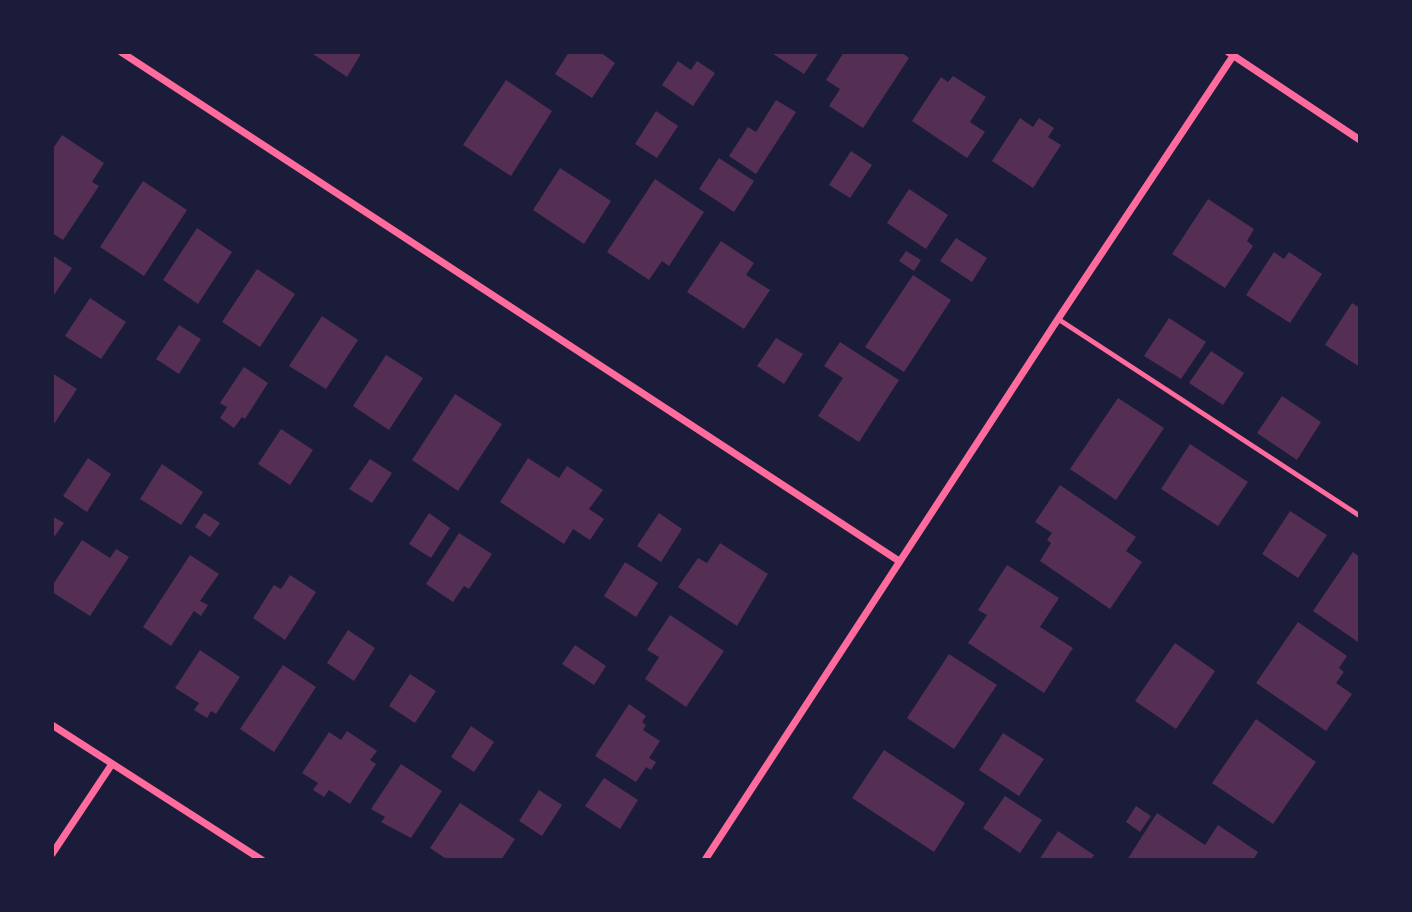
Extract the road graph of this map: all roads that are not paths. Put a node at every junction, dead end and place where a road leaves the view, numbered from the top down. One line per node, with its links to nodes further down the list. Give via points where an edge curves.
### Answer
1 (121, 52): 6 (street)
2 (1230, 54): 3 (street); 4 (street)
3 (1360, 140)
4 (1058, 319): 5 (lane); 6 (street)
5 (1360, 516)
6 (899, 561): 11 (street)
7 (52, 725): 8 (street)
8 (112, 764): 9 (street); 10 (street)
9 (52, 854)
10 (262, 859)
11 (705, 859)

